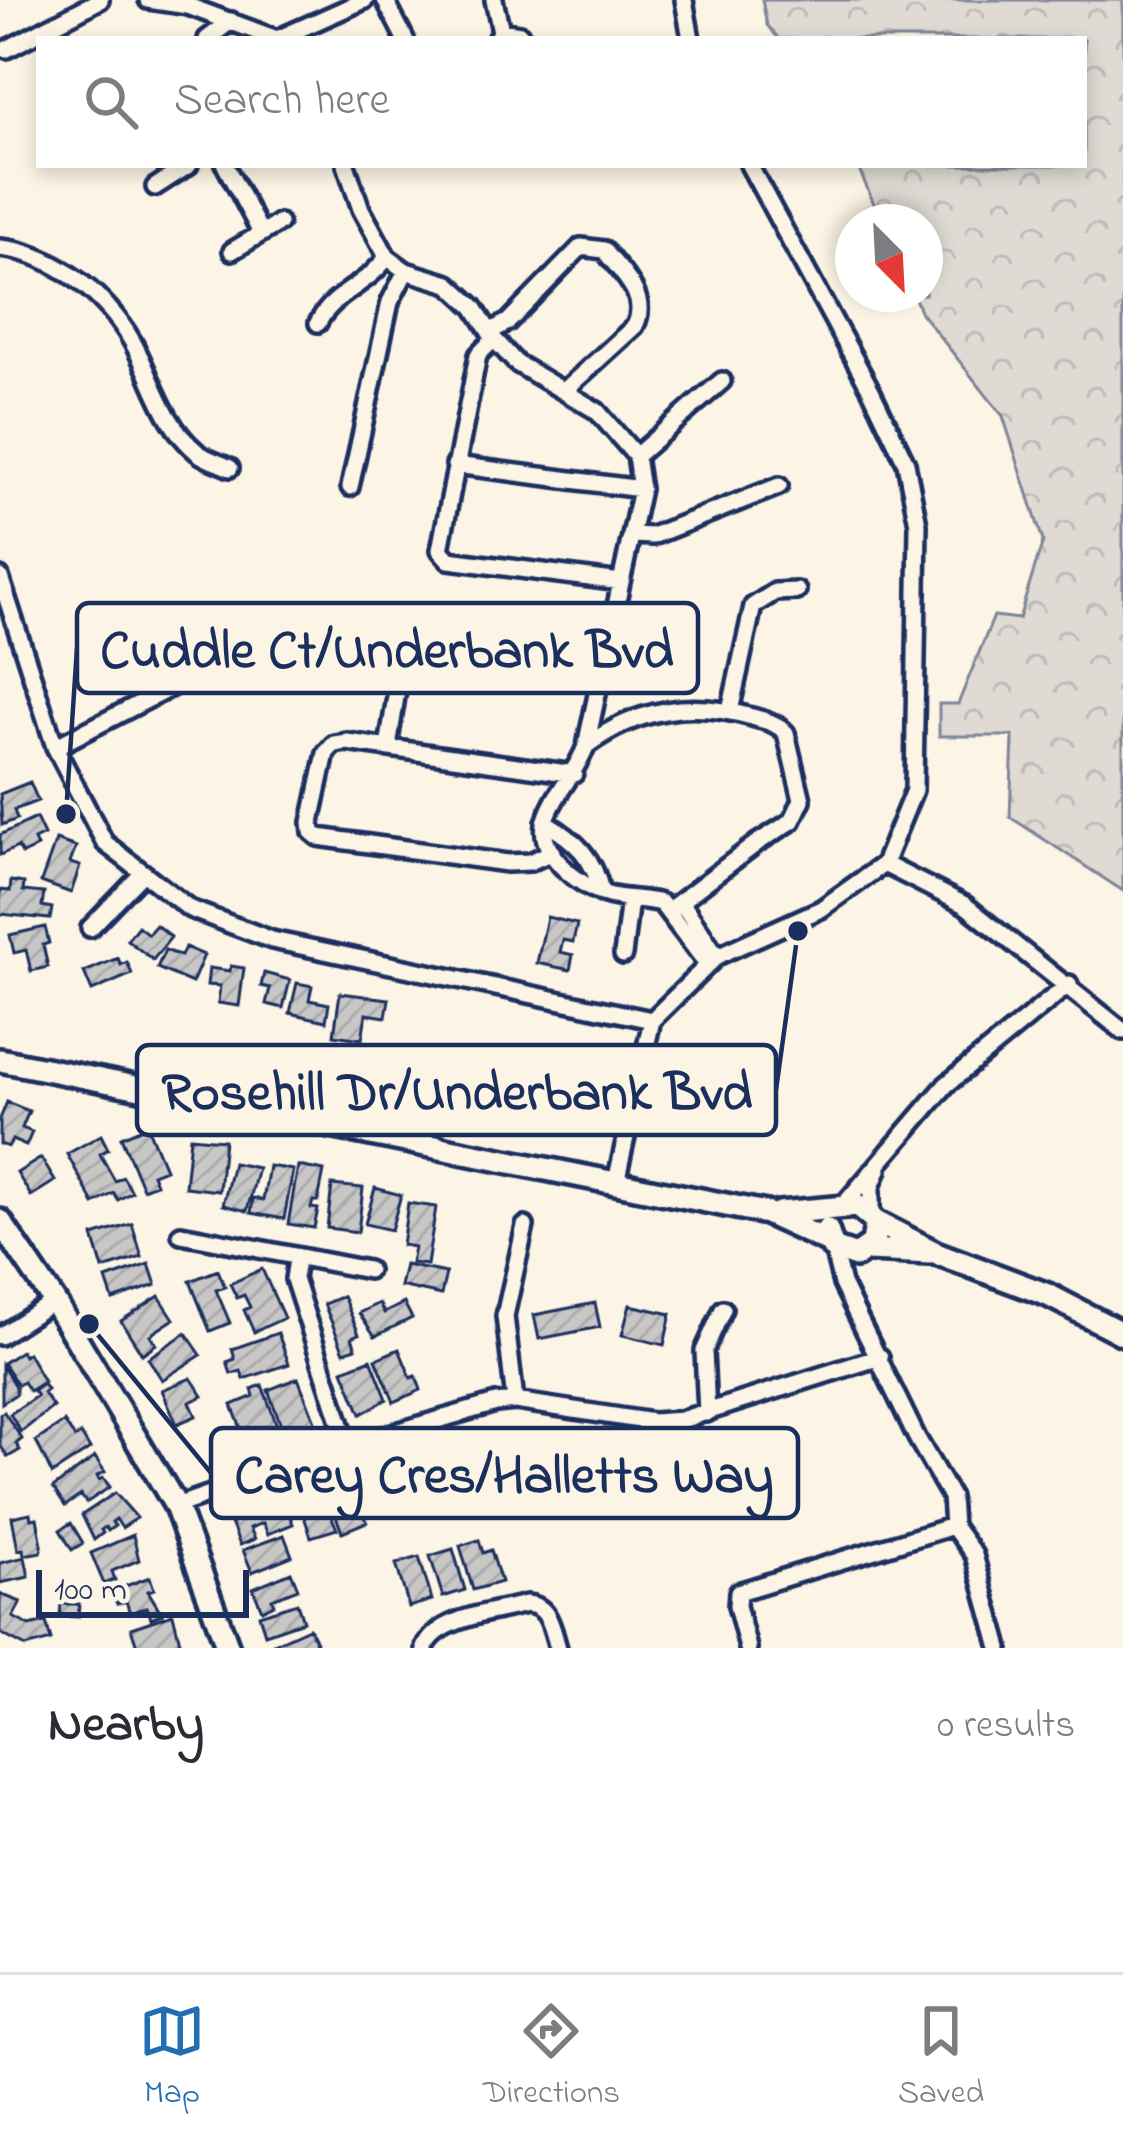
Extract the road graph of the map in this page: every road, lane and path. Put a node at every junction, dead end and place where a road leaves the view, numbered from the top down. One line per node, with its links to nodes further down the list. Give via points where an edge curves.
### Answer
1 (100, 0): 10 (street)
2 (148, 0): 7 (street)
3 (365, 0): 14 (street)
4 (385, 0): 15 (street)
5 (494, 0): 9 (street)
6 (684, 0): 16 (street)
7 (231, 22): 12 (street); 13 (street)
8 (520, 34): 9 (street)
9 (498, 35)
10 (36, 36)
11 (36, 36): 17 (street)
12 (211, 36)
13 (269, 36)
14 (284, 36)
15 (403, 36)
16 (690, 36)
17 (8, 52)
18 (185, 168): 22 (street)
19 (227, 168): 24 (street)
20 (347, 168): 27 (street)
21 (751, 168): 52 (street, via 871,389 914,496 914,790)
22 (155, 188)
23 (279, 224): 24 (street)
24 (261, 233): 26 (street)
25 (0, 248): 35 (street, via 65,271 105,302 159,403 197,453)
26 (232, 251)
27 (387, 257): 28 (street); 29 (street, via 375,275 327,306)
28 (406, 271): 30 (street, via 449,284); 37 (street, via 390,302)
29 (318, 323)
30 (492, 335): 32 (street, via 516,363); 32 (street, via 581,248 604,250 640,297 642,312); 34 (street, via 478,355)
31 (722, 381): 33 (street)
32 (566, 389): 33 (street)
33 (636, 456): 38 (street)
34 (455, 465): 38 (street); 41 (street, via 440,550 449,560)
35 (230, 468)
36 (779, 486): 39 (street, via 652,536)
37 (350, 487)
38 (641, 489): 39 (street)
39 (633, 535): 41 (street)
40 (0, 577): 47 (street)
41 (621, 582): 44 (street)
42 (797, 591): 45 (street, via 775,592 753,606)
43 (302, 620): 47 (street)
44 (601, 678): 46 (street); 48 (street, via 415,652 401,665)
45 (730, 711): 46 (street, via 652,711); 56 (street, via 786,733 800,811)
46 (586, 746): 49 (street)
47 (55, 747): 53 (street, via 105,843)
48 (388, 747): 49 (street); 51 (street, via 334,744 312,832 333,842 508,862)
49 (574, 774): 50 (street)
50 (545, 822): 51 (street); 54 (street, via 592,862)
51 (552, 852): 54 (street)
52 (884, 865): 59 (street, via 820,909); 60 (street, via 965,905)
53 (143, 873): 57 (street); 61 (street, via 190,909 272,940)
54 (601, 892): 55 (street)
55 (631, 898): 56 (street); 58 (street)
56 (675, 906): 59 (street)
57 (91, 928)
58 (622, 955)
59 (712, 960): 61 (street)
60 (1069, 984): 62 (street); 66 (street, via 946,1085)
61 (652, 1020): 67 (street)
62 (1123, 1030)
63 (0, 1060): 65 (main road)
64 (0, 1073): 65 (main road)
65 (96, 1081): 67 (main road)
66 (881, 1162): 68 (street); 70 (street, via 871,1187)
67 (616, 1182): 69 (main road)
68 (840, 1209): 69 (main road); 70 (main road, via 857,1206); 74 (main road, via 828,1224)
69 (766, 1213): 74 (main road)
70 (873, 1218): 75 (main road, via 877,1237); 76 (main road)
71 (0, 1221): 80 (main road)
72 (525, 1226): 85 (street, via 506,1316)
73 (181, 1234): 77 (street)
74 (831, 1245): 75 (main road, via 848,1256); 79 (street)
75 (866, 1252): 76 (main road); 79 (street)
76 (936, 1253): 82 (main road)
77 (298, 1259): 78 (street); 87 (street, via 294,1279)
78 (368, 1270)
79 (849, 1298): 84 (street)
80 (54, 1301): 83 (street); 88 (main road)
81 (723, 1309): 86 (street, via 704,1351)
82 (1123, 1334)
83 (0, 1336)
84 (880, 1357): 86 (street); 89 (street, via 951,1497)
85 (515, 1401): 86 (street, via 652,1422); 87 (street)
86 (707, 1414)
87 (348, 1446): 88 (street)
88 (176, 1506): 90 (main road)
89 (953, 1526): 93 (street, via 738,1592); 94 (street, via 974,1556)
90 (228, 1648)
91 (424, 1648): 92 (street, via 442,1628 526,1604 548,1616)
92 (558, 1648)
93 (748, 1648)
94 (1000, 1648)

